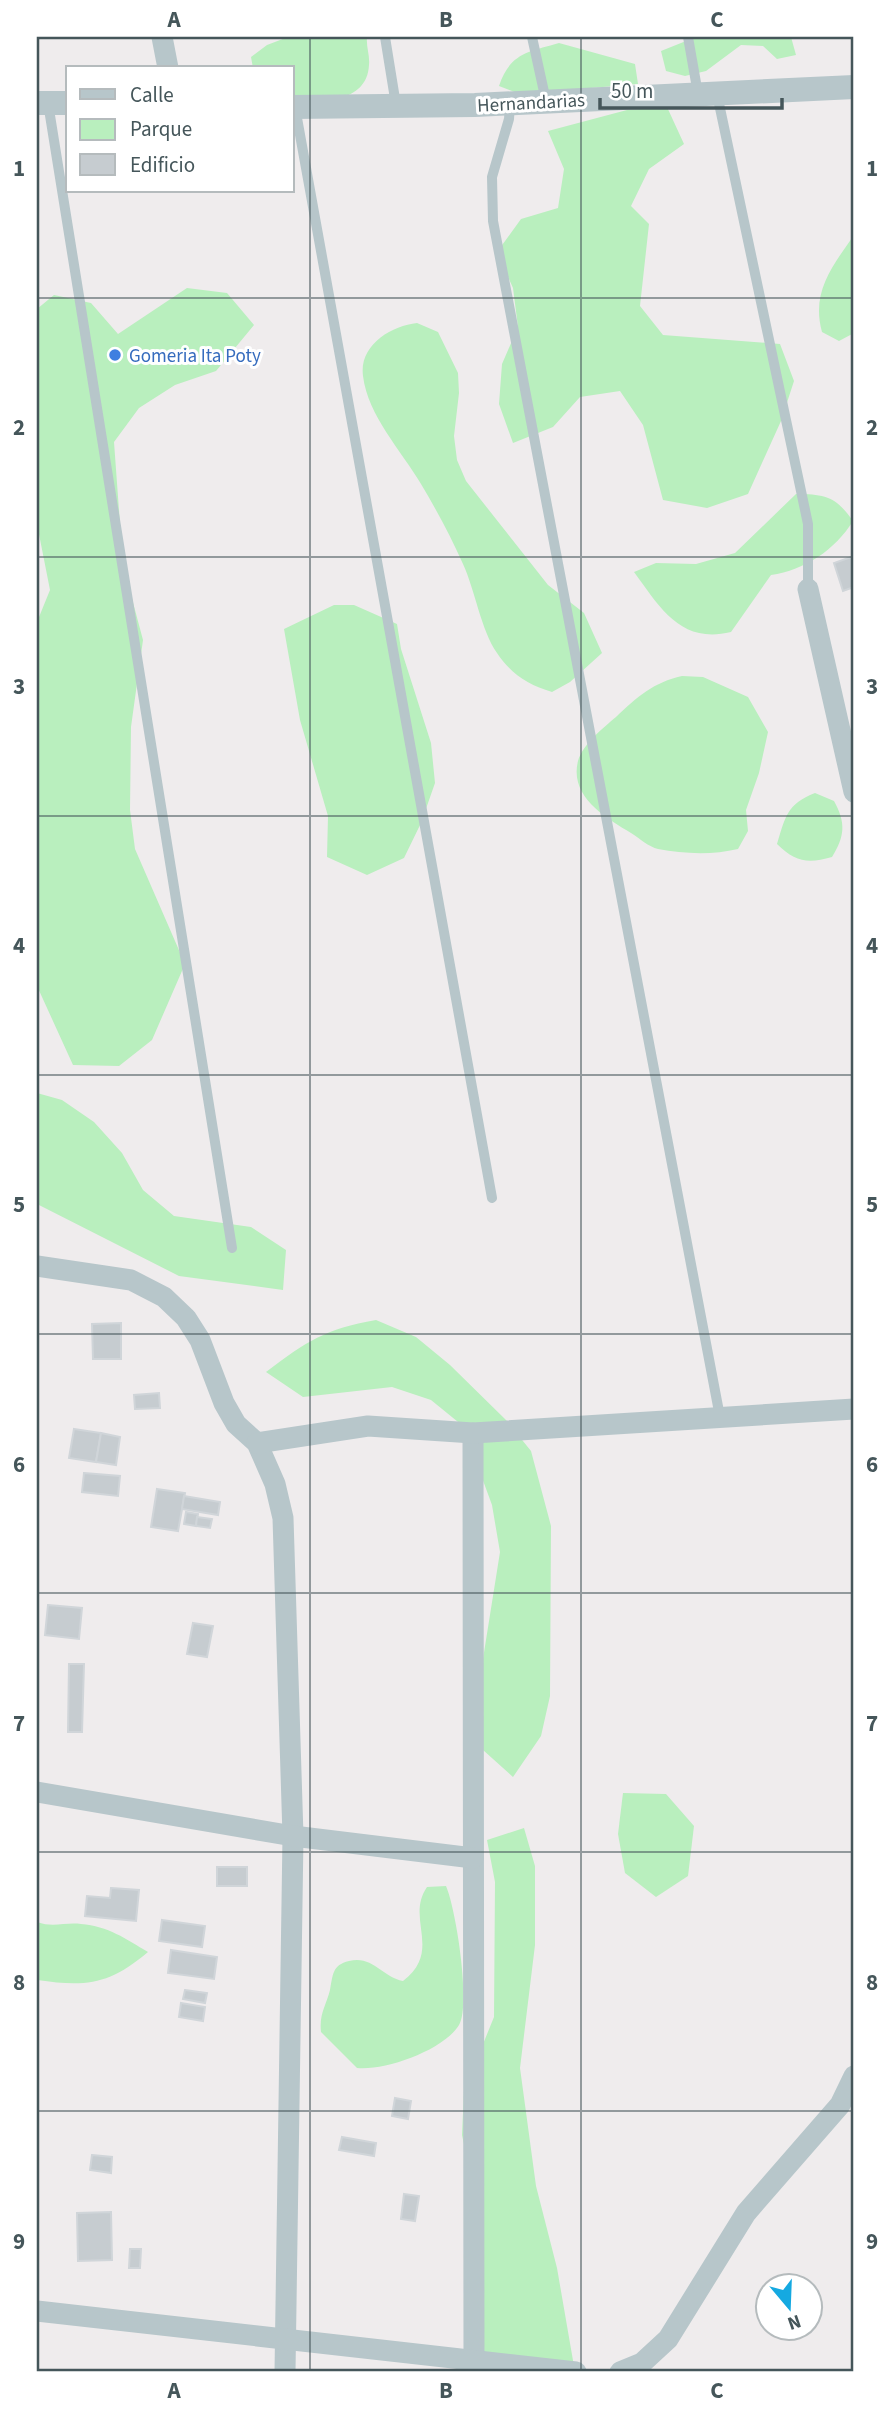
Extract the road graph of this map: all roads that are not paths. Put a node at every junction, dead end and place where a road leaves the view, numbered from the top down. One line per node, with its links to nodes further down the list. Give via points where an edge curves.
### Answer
1 (162, 37): 5 (street)
2 (385, 37): 11 (lane)
3 (532, 37): 8 (lane)
4 (688, 37): 7 (lane)
5 (168, 66)
6 (854, 87): 7 (street, Hernandarias)
7 (707, 94): 8 (street, Hernandarias); 13 (lane, via 808,524)
8 (546, 101): 10 (street, Hernandarias)
9 (51, 103): 16 (lane)
10 (510, 103): 11 (street, Hernandarias); 19 (lane, via 492,177 493,221)
11 (396, 105): 12 (street, Hernandarias)
12 (294, 107): 15 (lane)
13 (808, 589): 14 (street)
14 (854, 792)
15 (492, 1198)
16 (232, 1248)
17 (37, 1266): 21 (street, via 131,1280 163,1297 186,1318 230,1413)
18 (854, 1409): 19 (street)
19 (720, 1418): 20 (street)
20 (473, 1433): 21 (street, via 368,1426); 24 (street)
21 (257, 1443): 23 (street, via 275,1484 286,1551)
22 (37, 1792): 23 (street)
23 (293, 1836): 24 (street); 27 (street)
24 (473, 1858): 28 (street)
25 (854, 2076): 31 (street, via 840,2105 746,2213 668,2339 642,2363)
26 (37, 2311): 27 (street)
27 (285, 2338): 28 (street); 29 (street)
28 (474, 2366): 30 (street)
29 (285, 2372)
30 (576, 2372)
31 (620, 2372)

